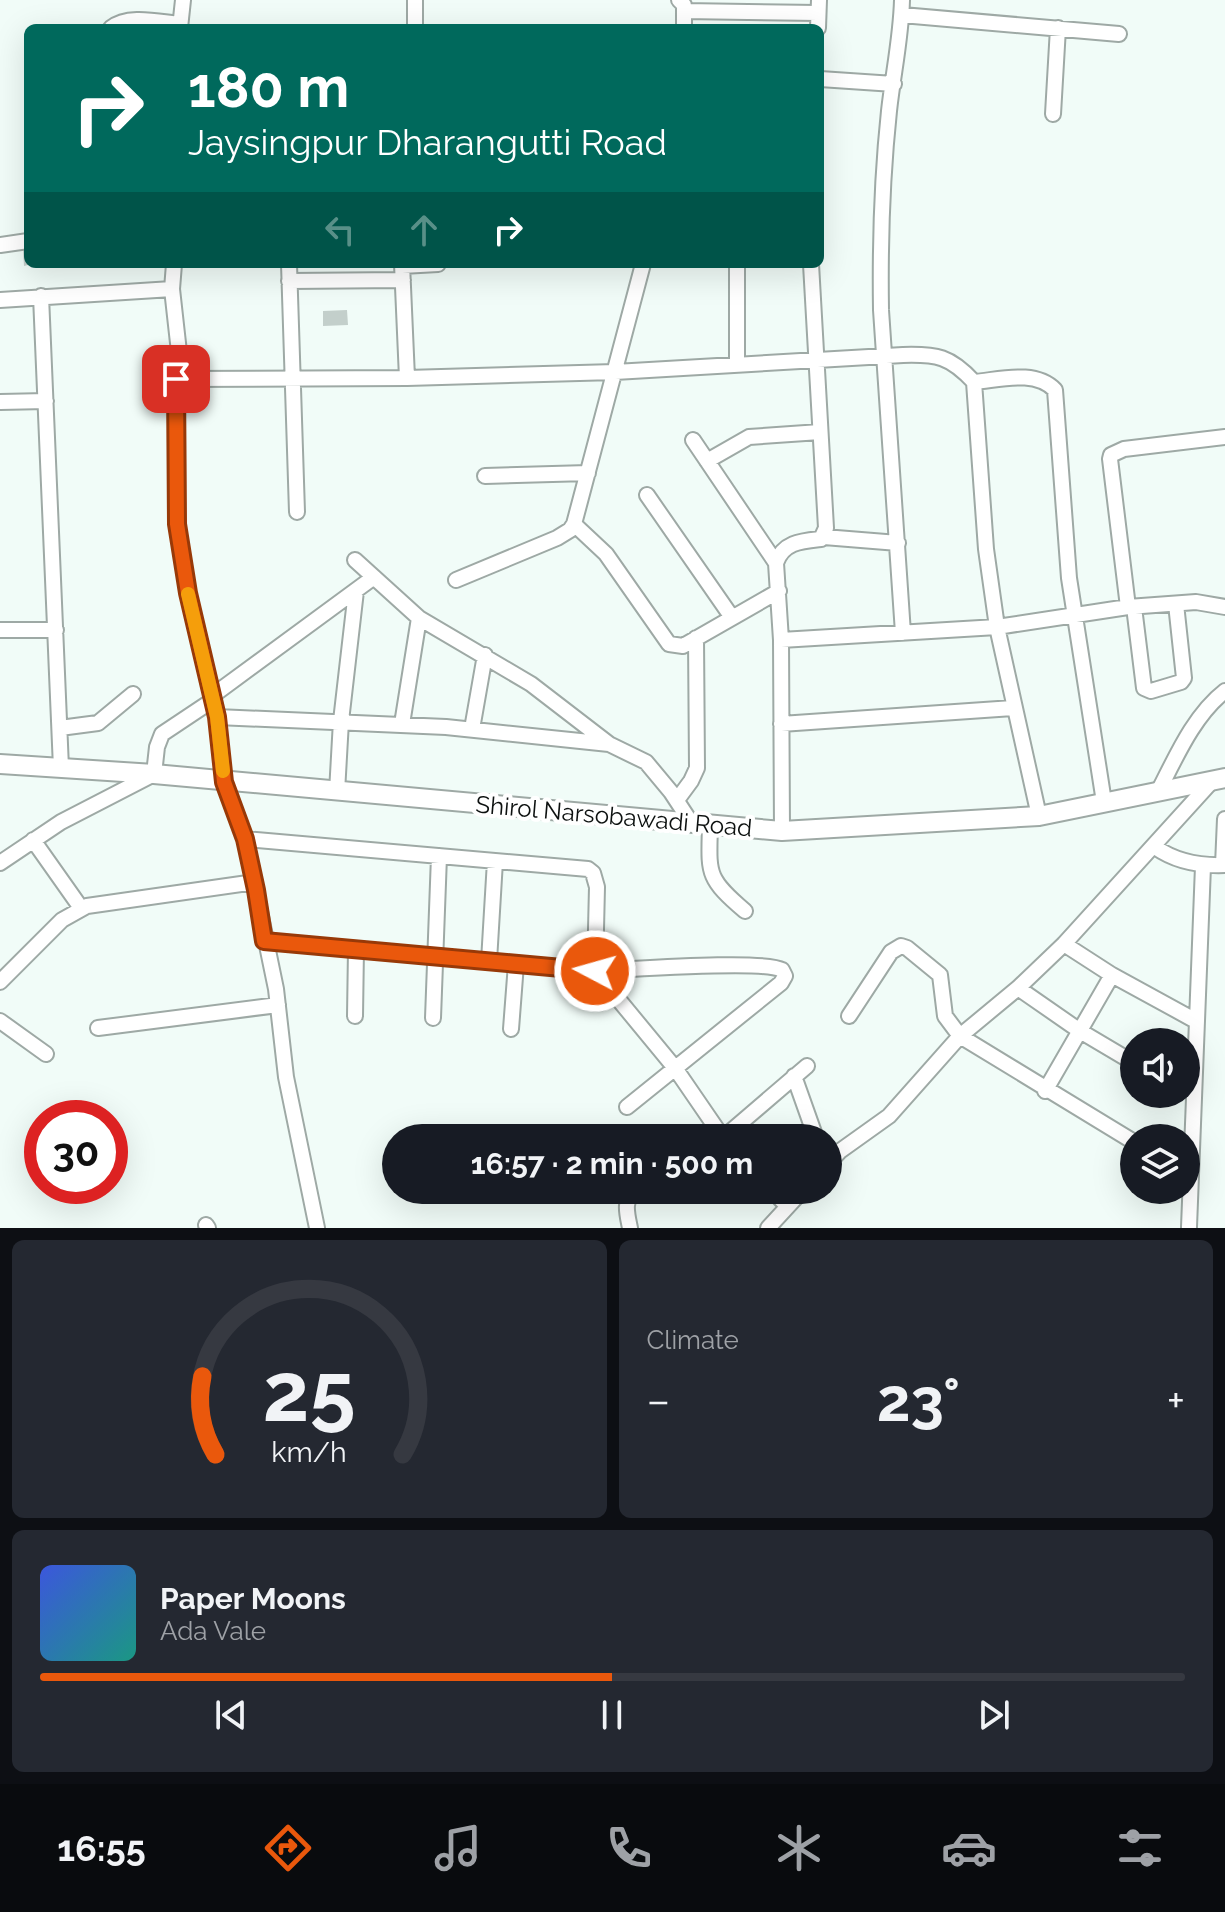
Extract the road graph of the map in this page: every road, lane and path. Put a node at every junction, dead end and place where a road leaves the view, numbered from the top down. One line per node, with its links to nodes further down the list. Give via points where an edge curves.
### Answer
1 (183, 0): 8 (street)
2 (415, 0): 9 (street)
3 (682, 6): 5 (street)
4 (902, 7): 10 (street); 13 (street)
5 (818, 14)
6 (116, 24): 7 (street)
7 (164, 24)
8 (180, 24)
9 (415, 24)
10 (1058, 28): 11 (street); 14 (street)
11 (1119, 34)
12 (824, 79): 13 (street)
13 (894, 84): 27 (street, via 882,196)
14 (1053, 114)
15 (24, 242): 16 (street)
16 (0, 245)
17 (174, 268): 24 (street)
18 (289, 268): 23 (street)
19 (642, 268): 30 (street)
20 (737, 268): 29 (street)
21 (811, 268): 28 (street)
22 (402, 270): 23 (street); 32 (street)
23 (289, 281): 31 (street)
24 (172, 289): 25 (street); 33 (street, via 179,352)
25 (41, 296): 26 (street); 35 (street)
26 (0, 300)
27 (885, 355): 28 (street); 34 (street, via 946,358); 47 (street)
28 (816, 358): 29 (street); 37 (street)
29 (737, 365): 30 (street)
30 (615, 372): 32 (street); 41 (street)
31 (293, 378): 32 (street); 33 (street); 44 (street)
32 (407, 378)
33 (176, 379): 69 (street, via 177,524)
34 (974, 382): 57 (street, via 1039,379 1055,390 1062,520); 60 (street)
35 (46, 401): 36 (street); 62 (street)
36 (0, 402)
37 (820, 432): 40 (street, via 749,437); 46 (street)
38 (1225, 437): 55 (street, via 1111,455)
39 (693, 440): 40 (street)
40 (707, 461): 49 (street)
41 (588, 473): 42 (street); 45 (street)
42 (485, 476)
43 (647, 495): 58 (street)
44 (297, 512)
45 (574, 524): 51 (street, via 557,538); 64 (street, via 606,554 669,644 678,647)
46 (824, 537): 47 (street); 49 (street, via 794,543)
47 (898, 543): 63 (street)
48 (355, 560): 50 (street)
49 (776, 563): 53 (street)
50 (374, 577): 52 (street); 59 (street)
51 (456, 580)
52 (356, 591): 69 (street); 72 (street)
53 (779, 591): 58 (street); 65 (street)
54 (1176, 604): 55 (street); 55 (street, via 1184,678 1151,691 1144,688); 56 (street)
55 (1131, 607): 57 (street)
56 (1225, 607)
57 (1075, 614): 60 (street); 86 (street)
58 (731, 616): 64 (street)
59 (419, 618): 66 (street); 73 (street)
60 (997, 627): 63 (street); 70 (street)
61 (0, 630): 62 (street)
62 (56, 630): 75 (street)
63 (903, 633): 65 (street)
64 (696, 638): 85 (street, via 697,768)
65 (781, 640): 74 (street)
66 (485, 655): 76 (street); 77 (street)
67 (1225, 691): 84 (street, via 1183,743)
68 (133, 694): 75 (street, via 98,723)
69 (213, 698): 71 (street); 80 (street, via 162,734)
70 (1013, 708): 74 (street); 87 (street)
71 (217, 717): 72 (street); 82 (street)
72 (341, 721): 73 (street); 83 (street)
73 (402, 724): 76 (street)
74 (781, 724): 91 (street)
75 (60, 728): 79 (street)
76 (472, 729): 77 (street)
77 (609, 744): 85 (street, via 646,762)
78 (5, 768): 79 (main road, Shirol Narsobawadi Road)
79 (61, 768): 80 (main road, Shirol Narsobawadi Road)
80 (154, 774): 82 (main road, Shirol Narsobawadi Road); 93 (street)
81 (1219, 779): 84 (main road, Shirol Narsobawadi Road); 94 (street)
82 (224, 782): 83 (main road, Shirol Narsobawadi Road); 92 (street)
83 (337, 792): 89 (main road, Shirol Narsobawadi Road)
84 (1158, 792): 86 (main road, Shirol Narsobawadi Road)
85 (677, 800): 89 (street)
86 (1104, 802): 87 (main road, Shirol Narsobawadi Road)
87 (1039, 816): 91 (main road, Shirol Narsobawadi Road)
88 (1225, 819): 98 (street)
89 (690, 821): 90 (main road, Shirol Narsobawadi Road)
90 (710, 823): 91 (main road, Shirol Narsobawadi Road); 102 (street, via 710,873)
91 (782, 831)
92 (245, 839): 95 (street); 100 (street)
93 (33, 840): 97 (street); 101 (street)
94 (1155, 847): 99 (street); 104 (street)
95 (439, 856): 96 (street); 106 (street)
96 (495, 861): 107 (street); 109 (street, via 593,873)
97 (0, 863)
98 (1224, 865): 99 (street)
99 (1203, 866): 118 (street)
100 (255, 882): 101 (street); 103 (street)
101 (81, 908): 111 (street)
102 (745, 911)
103 (264, 941): 105 (street); 113 (street)
104 (1064, 944): 110 (street); 112 (street)
105 (356, 949): 106 (street); 114 (street)
106 (434, 956): 107 (street); 116 (street)
107 (489, 961): 108 (street)
108 (516, 964): 109 (street); 121 (street)
109 (595, 971): 127 (street); 127 (street, via 729,966 782,970 781,983)
110 (1112, 975): 118 (street); 122 (street)
111 (0, 982)
112 (1018, 988): 122 (street); 123 (street)
113 (278, 1005): 119 (street); 140 (street, via 286,1077)
114 (355, 1016)
115 (849, 1016): 123 (street, via 891,952 901,946 937,971 945,1016)
116 (433, 1018)
117 (0, 1021): 124 (street)
118 (1196, 1021): 120 (street)
119 (98, 1028)
120 (1195, 1028)
121 (511, 1029)
122 (1080, 1031): 125 (street); 129 (street)
123 (960, 1036): 129 (street); 135 (street, via 889,1116)
124 (46, 1054)
125 (1120, 1055)
126 (807, 1066): 128 (street)
127 (675, 1068): 130 (street); 131 (street)
128 (794, 1076): 132 (street); 133 (street)
129 (1045, 1091): 134 (street)
130 (627, 1107)
131 (713, 1124)
132 (733, 1124)
133 (811, 1124)
134 (1120, 1134)
135 (842, 1150)
136 (627, 1204): 141 (street)
137 (1189, 1204): 139 (street)
138 (787, 1206): 142 (street)
139 (1189, 1227)
140 (317, 1228)
141 (630, 1228)
142 (768, 1228)

